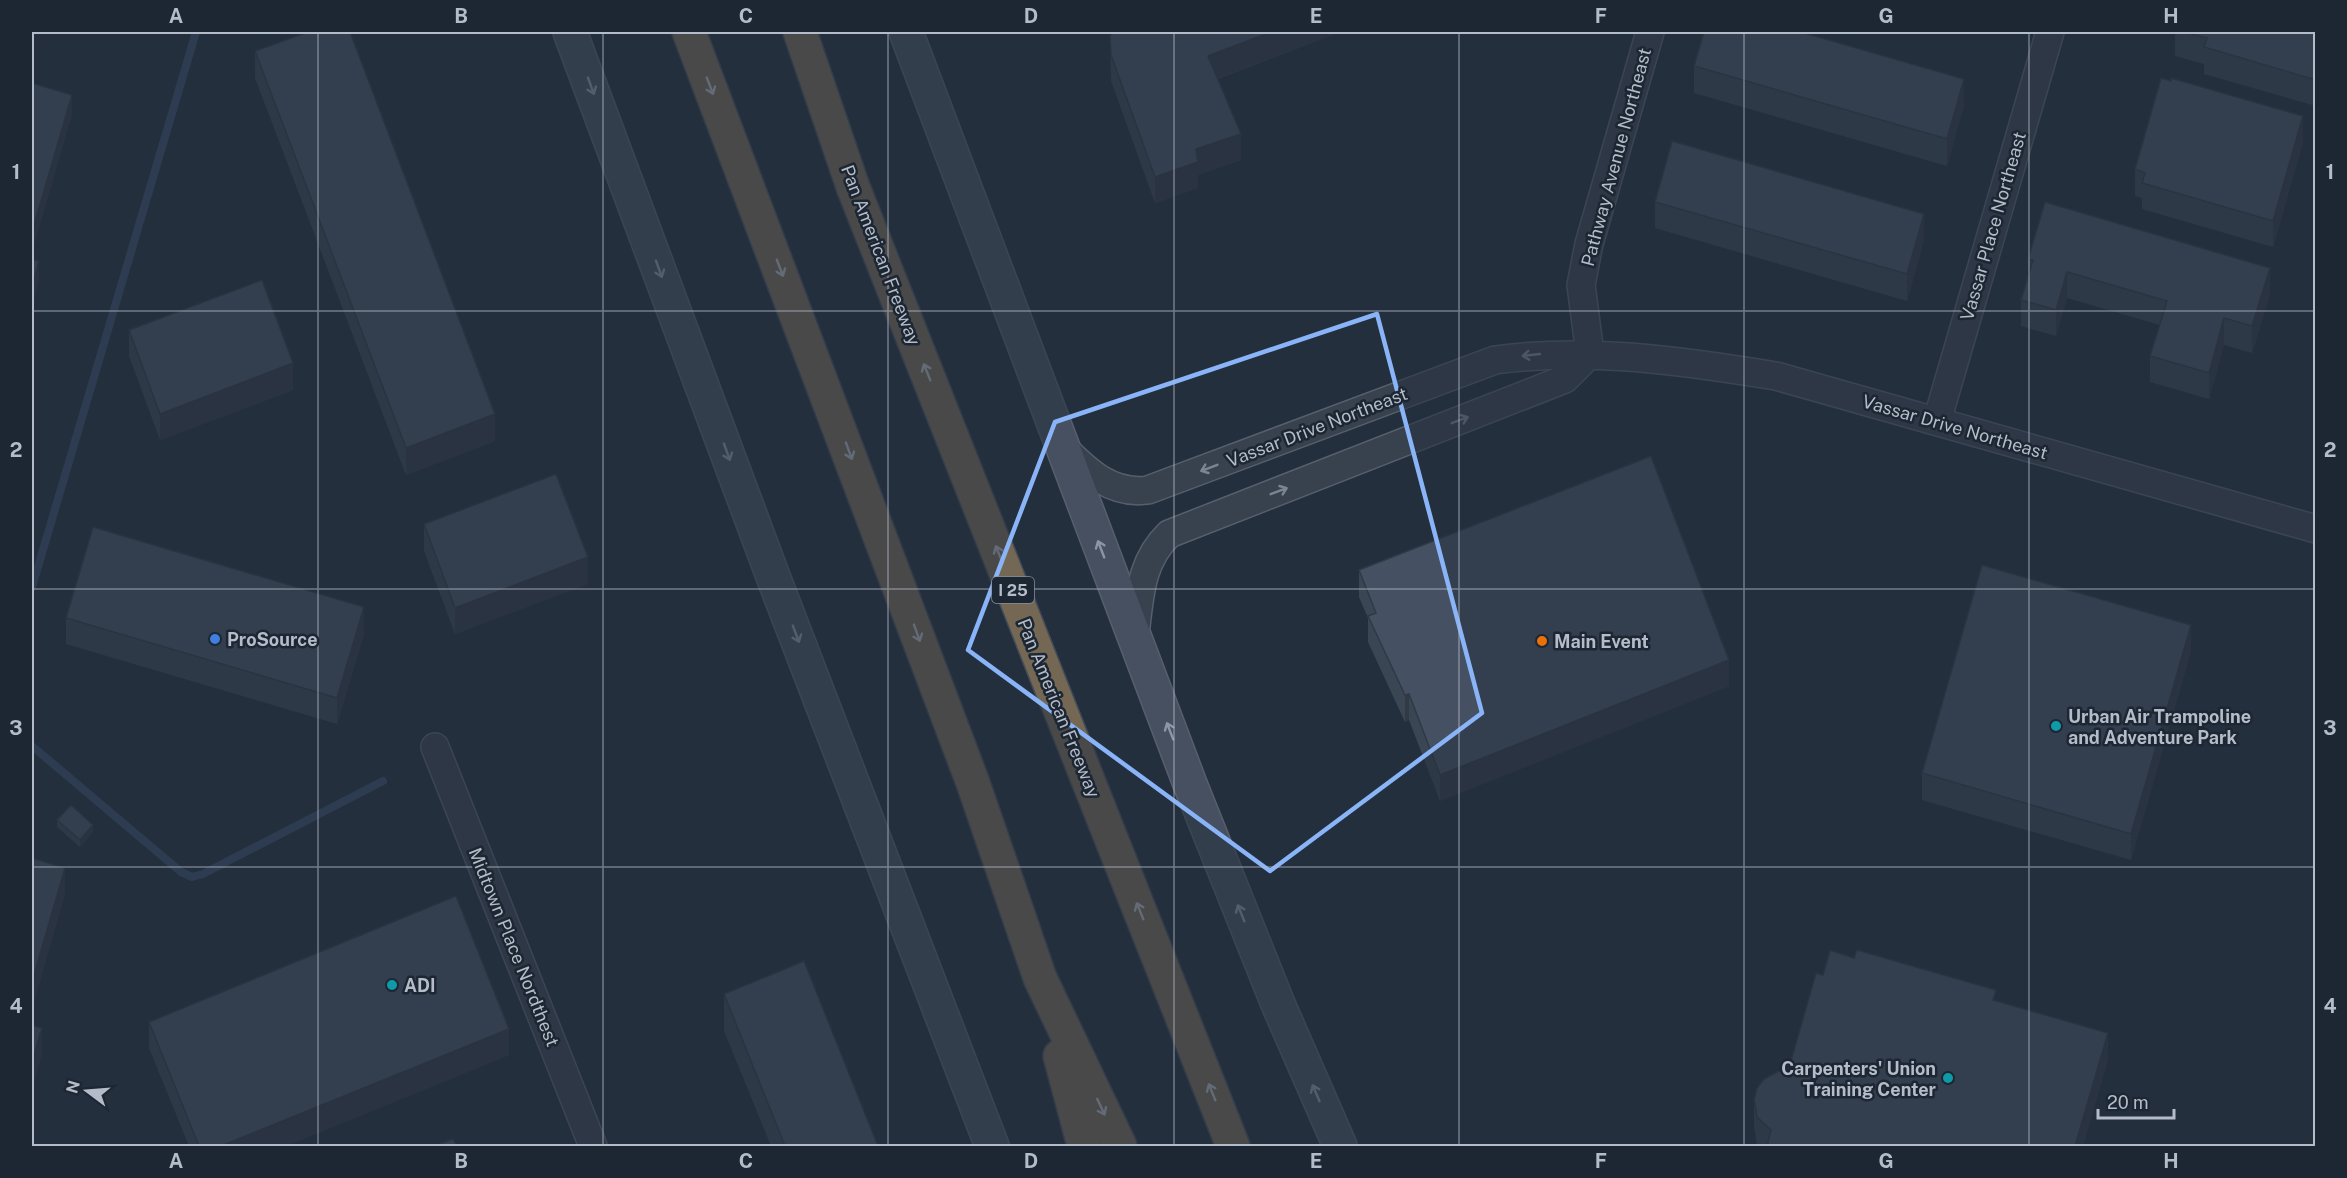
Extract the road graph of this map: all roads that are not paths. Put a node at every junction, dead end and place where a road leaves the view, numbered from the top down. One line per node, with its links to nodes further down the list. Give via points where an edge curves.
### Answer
1 (570, 32): 15 (main road, one-way to 15)
2 (689, 32): 13 (highway, one-way to 13, via 964,761)
3 (800, 32): 18 (highway, Pan American Freeway / I 25, one-way to 3, via 854,187)
4 (906, 32): 9 (main road)
5 (1650, 32): 7 (street, Pathway Avenue Northeast, via 1589,244 1581,285)
6 (2050, 32): 8 (street, Vassar Place Northeast)
7 (1590, 354): 8 (street, Vassar Drive Northeast, via 1693,363 1776,376); 9 (street, Vassar Drive Northeast, one-way to 9, via 1537,354 1495,360 1148,490 1125,490 1095,478); 11 (street, one-way to 7, via 1148,561 1169,534 1565,379)
8 (1937, 421): 10 (street, Vassar Drive Northeast)
9 (1060, 444): 11 (main road, one-way to 9)
10 (2316, 528)
11 (1135, 634): 19 (main road, one-way to 11, via 1236,902)
12 (435, 747): 14 (street, Midtown Place Nordthest)
13 (1040, 978): 16 (highway); 17 (highway, one-way to 17)
14 (593, 1146)
15 (992, 1146)
16 (1084, 1146)
17 (1120, 1146)
18 (1233, 1146)
19 (1340, 1146)

